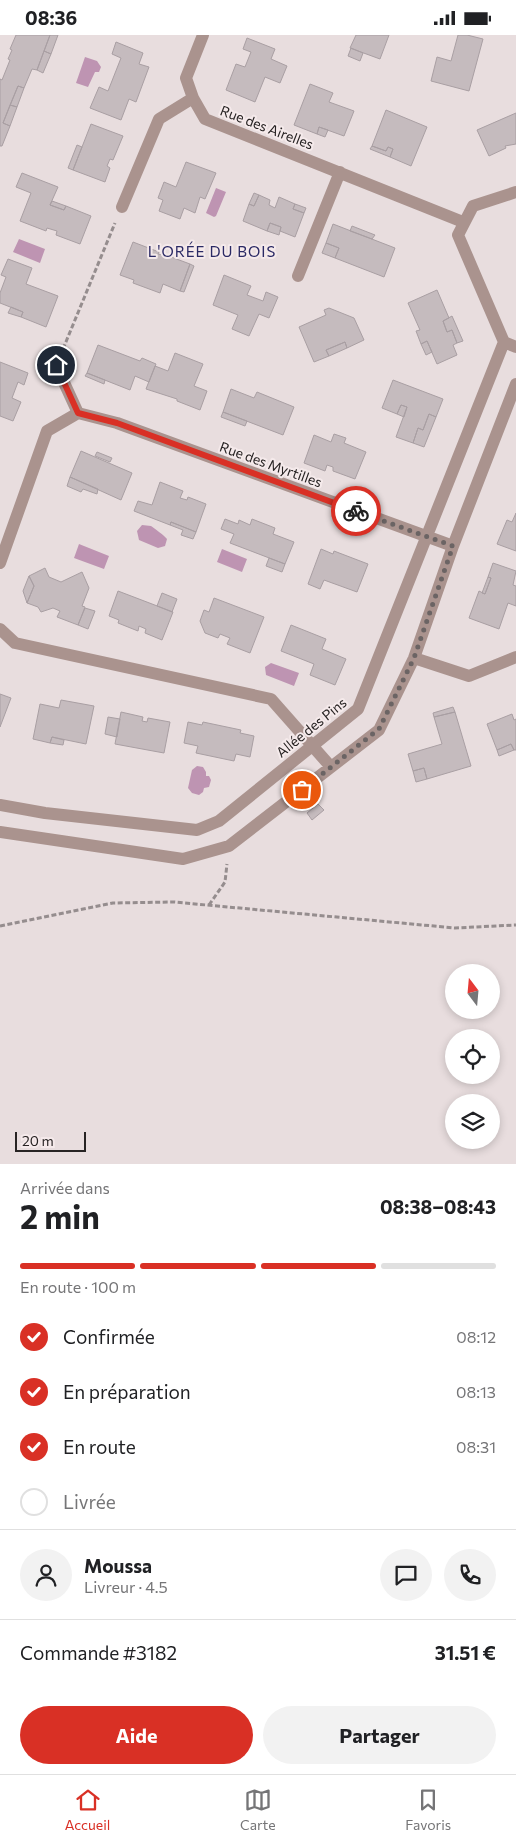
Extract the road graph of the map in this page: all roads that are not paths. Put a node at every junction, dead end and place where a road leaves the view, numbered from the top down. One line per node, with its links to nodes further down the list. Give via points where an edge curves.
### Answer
1 (203, 35): 2 (street, Rue des Airelles, via 186,77)
2 (193, 98): 3 (street, Rue des Airelles, via 205,119); 5 (street, via 160,119)
3 (340, 172): 6 (street, Rue des Airelles); 7 (street)
4 (516, 192): 6 (street, via 473,206)
5 (122, 207)
6 (463, 222): 8 (street, Allée des Pins, via 458,235)
7 (298, 276)
8 (510, 345): 12 (street, Allée des Pins)
9 (56, 365): 11 (street)
10 (516, 384): 13 (street)
11 (78, 413): 12 (street, Rue des Myrtilles, via 117,423); 14 (street, via 47,431)
12 (426, 537): 13 (street, Rue des Myrtilles); 18 (street, Allée des Pins, via 358,709)
13 (453, 546): 17 (street)
14 (0, 563)
15 (0, 629): 18 (street, via 15,643 271,699)
16 (516, 657): 17 (street, via 470,676)
17 (414, 658): 19 (street, via 379,729)
18 (311, 746): 19 (street); 20 (street, Allée des Pins, via 219,821 197,830)
19 (331, 767): 21 (street, via 229,846 183,859)
20 (0, 805)
21 (0, 832)

